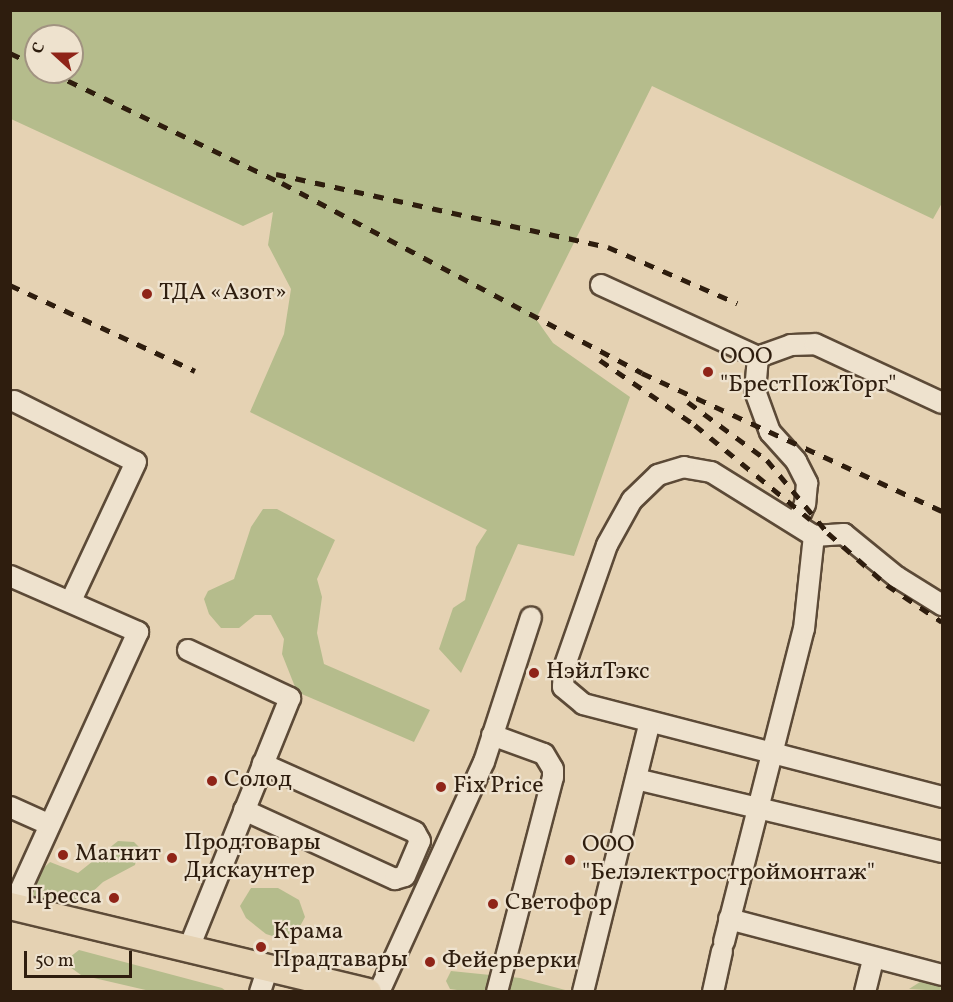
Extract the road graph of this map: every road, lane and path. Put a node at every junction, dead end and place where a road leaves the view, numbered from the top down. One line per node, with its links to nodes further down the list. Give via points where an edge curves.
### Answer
1 (601, 285): 2 (lane)
2 (758, 357): 4 (lane, via 791,345 814,344); 5 (lane, via 753,380 762,412 775,440 796,461 807,483 805,504)
3 (14, 401): 8 (lane, via 136,462)
4 (942, 403)
5 (796, 524): 6 (lane); 12 (lane, via 726,479 697,467 671,469 658,475 632,500 598,565 562,678 563,687 575,700)
6 (814, 536): 9 (lane, via 844,534 897,577); 14 (lane, via 808,610)
7 (10, 576): 8 (lane)
8 (71, 601): 21 (lane, via 138,632)
9 (942, 605)
10 (531, 617): 13 (lane)
11 (188, 650): 15 (lane, via 290,698)
12 (650, 722): 14 (lane); 16 (lane)
13 (492, 735): 31 (lane, via 484,762); 32 (lane, via 543,754 553,769)
14 (771, 752): 17 (lane); 19 (lane)
15 (264, 764): 20 (lane); 20 (lane, via 415,832 420,841 405,876 395,879)
16 (636, 779): 19 (lane); 33 (lane)
17 (942, 797)
18 (10, 807): 21 (lane)
19 (756, 808): 22 (lane); 24 (lane)
20 (244, 810): 25 (lane)
21 (48, 824): 23 (lane)
22 (942, 852)
23 (12, 906): 25 (main road)
24 (729, 919): 26 (lane); 34 (lane)
25 (189, 948): 27 (main road)
26 (873, 959): 28 (lane); 35 (lane)
27 (268, 968): 29 (lane); 30 (main road)
28 (942, 975)
29 (260, 992)
30 (368, 992)
31 (379, 992)
32 (497, 992)
33 (583, 992)
34 (713, 992)
35 (865, 992)

